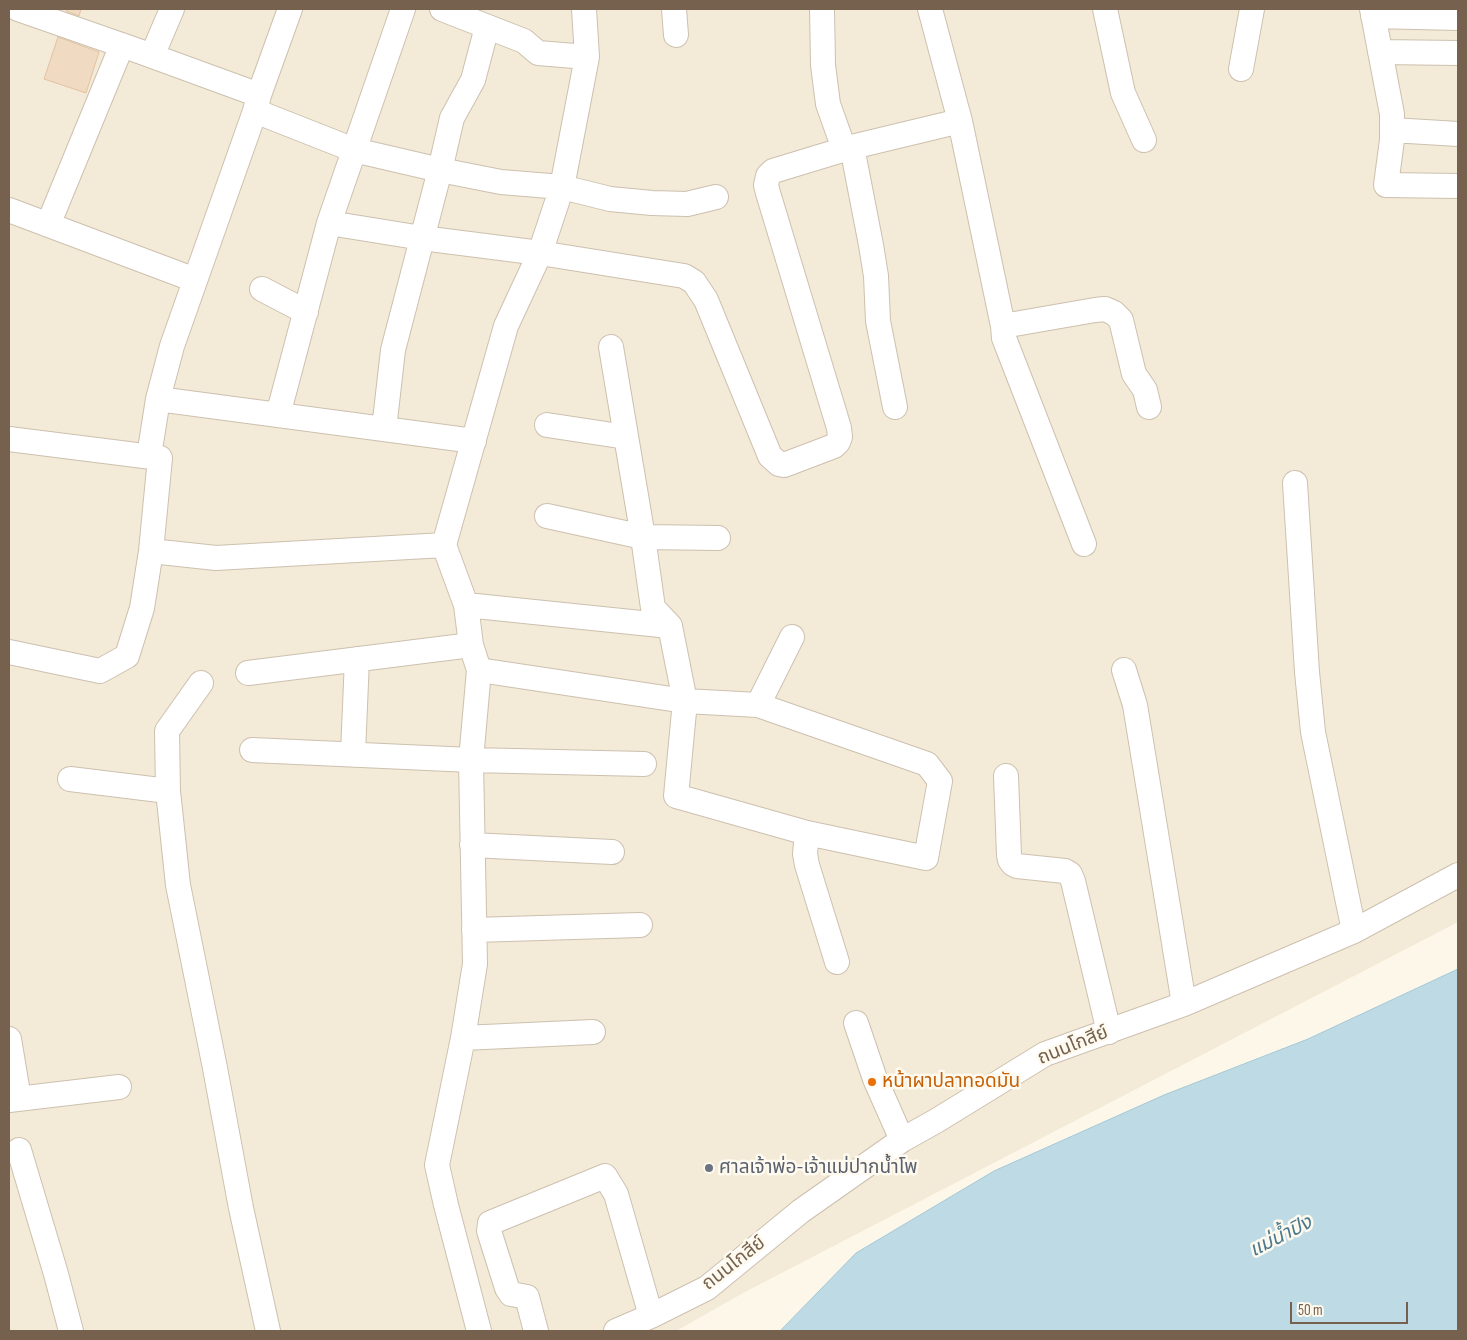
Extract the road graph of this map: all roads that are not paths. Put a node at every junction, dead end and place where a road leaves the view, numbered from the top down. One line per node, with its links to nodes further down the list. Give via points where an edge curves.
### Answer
1 (18, 9): 16 (street)
2 (172, 9): 19 (street)
3 (290, 9): 22 (street)
4 (403, 9): 28 (street)
5 (442, 9): 14 (street)
6 (584, 9): 20 (street)
7 (674, 9): 15 (street)
8 (822, 9): 27 (street, via 823,65 828,104)
9 (930, 9): 23 (street)
10 (1105, 9): 26 (street, via 1123,93)
11 (1252, 9): 21 (street)
12 (1372, 12): 13 (street); 17 (street)
13 (1458, 18)
14 (486, 27): 20 (street, via 524,41 538,52); 29 (street, via 473,80 452,118)
15 (676, 35)
16 (122, 45): 19 (street); 35 (street)
17 (1380, 52): 18 (street); 24 (street)
18 (1458, 53)
19 (152, 56): 22 (street)
20 (587, 57): 31 (street)
21 (1241, 69)
22 (257, 103): 28 (street); 38 (street)
23 (960, 121): 27 (street); 41 (street)
24 (1392, 130): 25 (street); 30 (street, via 1386,185)
25 (1458, 134)
26 (1144, 140)
27 (848, 148): 37 (street, via 773,171 766,185 840,437 834,446 784,465 770,456 706,300 694,282 684,276); 44 (street, via 876,276 878,321)
28 (354, 150): 29 (street); 34 (street)
29 (440, 170): 31 (street, via 502,182); 36 (street)
30 (1458, 186)
31 (562, 187): 32 (street, via 610,199 652,203 687,204); 37 (street)
32 (716, 197)
33 (9, 210): 35 (street)
34 (329, 223): 36 (street); 40 (street)
35 (48, 225): 38 (street)
36 (422, 238): 37 (street); 48 (street, via 393,350)
37 (540, 253): 51 (street, via 506,326)
38 (195, 280): 43 (street)
39 (262, 289): 40 (street)
40 (306, 312): 46 (street)
41 (1003, 326): 45 (street, via 1095,310 1105,309 1114,313 1121,320 1134,374 1146,390); 57 (street, via 1004,338)
42 (611, 347): 49 (street)
43 (158, 399): 46 (street); 52 (street)
44 (895, 407)
45 (1150, 407)
46 (278, 415): 48 (street)
47 (547, 426): 49 (street)
48 (384, 429): 51 (street)
49 (626, 438): 55 (street)
50 (9, 439): 52 (street)
51 (474, 440): 58 (street)
52 (149, 456): 59 (street, via 160,458)
53 (1295, 483): 85 (street, via 1313,732)
54 (547, 516): 55 (street)
55 (643, 537): 56 (street); 61 (street, via 653,608)
56 (718, 538)
57 (1084, 544)
58 (444, 545): 59 (street, via 216,558); 60 (street)
59 (151, 552): 64 (street, via 142,608 127,656 100,671)
60 (466, 604): 61 (street); 63 (street)
61 (670, 626): 70 (street)
62 (792, 637): 71 (street)
63 (471, 645): 65 (street); 66 (street)
64 (9, 652)
65 (357, 659): 68 (street); 73 (street)
66 (479, 670): 70 (street); 74 (street)
67 (1124, 670): 87 (street, via 1135,705)
68 (248, 673)
69 (201, 683): 78 (street, via 167,730)
70 (685, 701): 71 (street); 79 (street, via 676,796)
71 (758, 704): 79 (street, via 928,764 940,781 926,858)
72 (252, 750): 73 (street)
73 (353, 753): 74 (street)
74 (471, 760): 75 (street); 80 (street)
75 (644, 764)
76 (1006, 776): 90 (street, via 1010,860 1018,866 1070,874)
77 (70, 779): 78 (street)
78 (168, 791): 99 (street, via 178,885)
79 (807, 833): 86 (street, via 807,865)
80 (472, 845): 81 (street); 84 (street)
81 (612, 852)
82 (1458, 875): 85 (street, ถนนโกสีย์)
83 (640, 926): 84 (street)
84 (474, 930): 91 (street, via 475,964)
85 (1354, 931): 87 (street, ถนนโกสีย์)
86 (837, 962)
87 (1184, 1004): 90 (street, ถนนโกสีย์)
88 (856, 1023): 95 (street)
89 (593, 1032): 91 (street)
90 (1109, 1032): 95 (street, ถนนโกสีย์, via 1045,1054)
91 (463, 1038): 100 (street, via 437,1165)
92 (9, 1039): 94 (street)
93 (119, 1087): 94 (street)
94 (14, 1099)
95 (902, 1140): 97 (street, ถนนโกสีย์, via 801,1211 708,1288)
96 (19, 1150): 98 (street)
97 (651, 1316): 101 (street, via 616,1194 605,1176 490,1223 489,1230 507,1288 511,1294 527,1297); 102 (street, ถนนโกสีย์)
98 (71, 1331)
99 (268, 1331)
100 (479, 1331)
101 (536, 1331)
102 (616, 1331)

